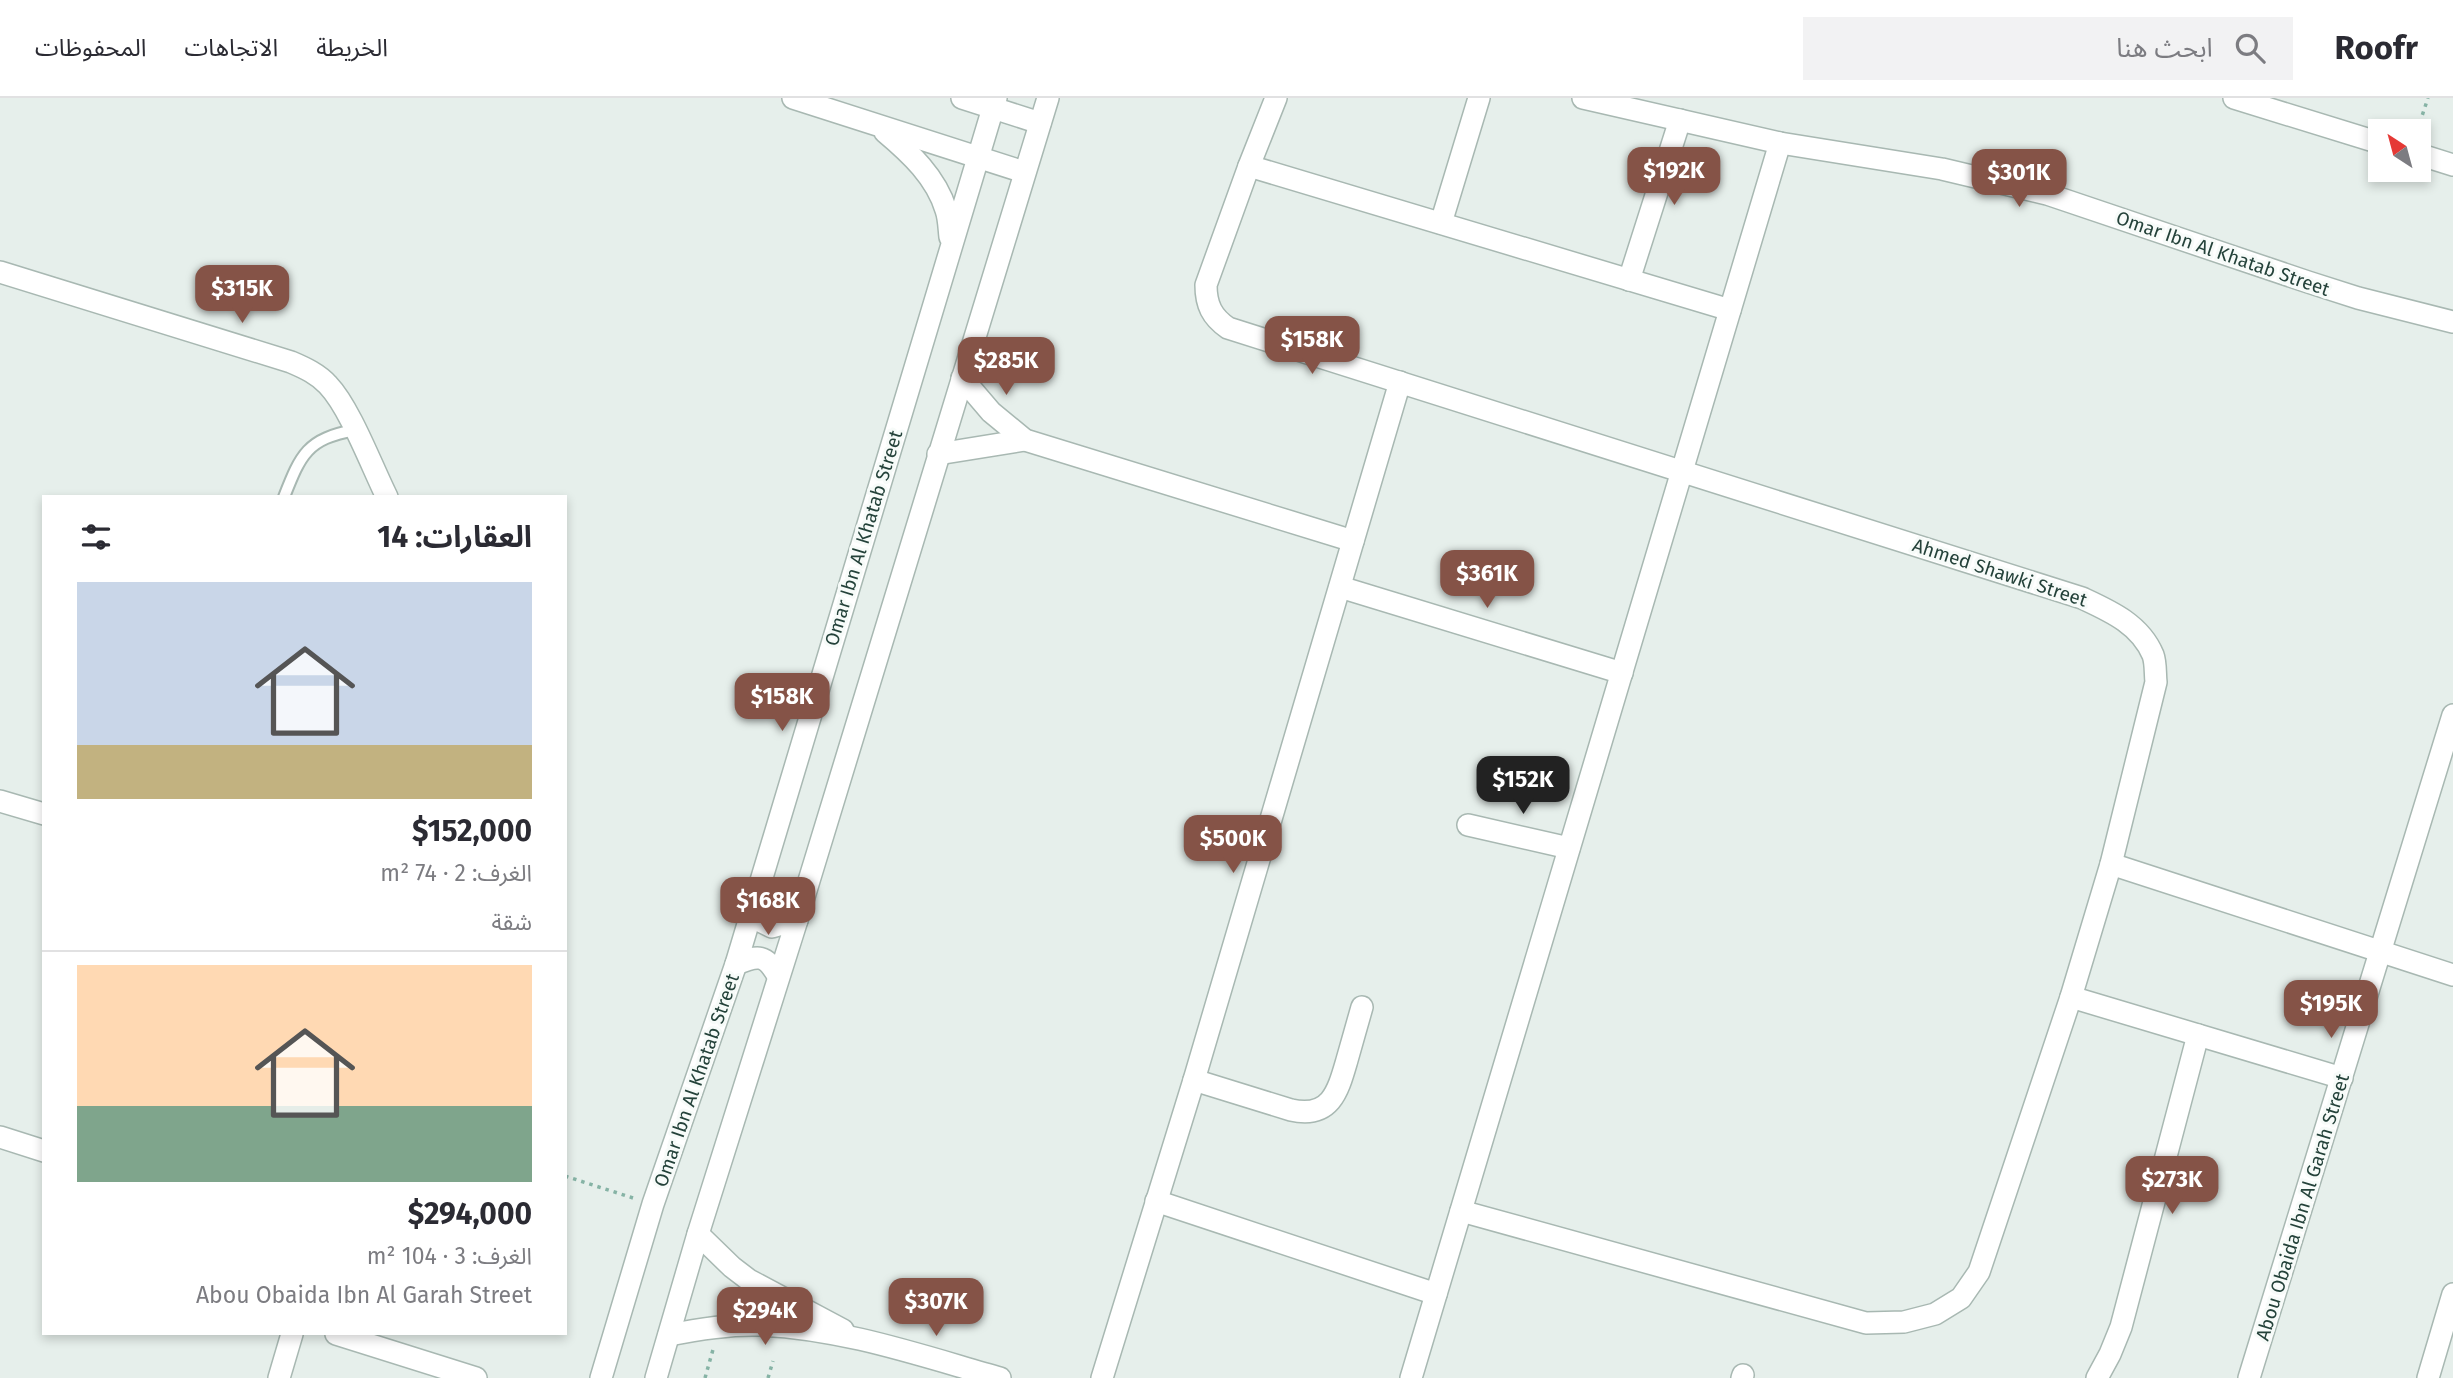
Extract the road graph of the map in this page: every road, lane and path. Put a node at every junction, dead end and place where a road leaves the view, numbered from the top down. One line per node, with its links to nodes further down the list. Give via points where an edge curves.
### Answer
1 (793, 98): 13 (street)
2 (962, 98): 9 (street)
3 (1048, 98): 12 (street)
4 (1276, 98): 19 (street, Ahmed Shawki Street)
5 (1479, 98): 21 (street)
6 (1583, 98): 11 (street, Omar Ibn Al Khatab Street)
7 (2234, 98): 14 (street)
8 (2428, 98): 10 (path)
9 (994, 103): 12 (street); 16 (street, Omar Ibn Al Khatab Street)
10 (2421, 119)
11 (1680, 120): 15 (street, Omar Ibn Al Khatab Street); 24 (street)
12 (1040, 123): 20 (street)
13 (878, 126): 16 (street); 22 (street, via 930,176 946,210)
14 (2368, 139)
15 (1780, 143): 25 (street); 26 (street, Omar Ibn Al Khatab Street, via 1942,169 2047,194 2320,286)
16 (977, 157): 20 (street); 22 (street, Omar Ibn Al Khatab Street)
17 (2431, 158): 18 (street)
18 (2453, 165)
19 (1249, 166): 21 (street); 28 (street, Ahmed Shawki Street, via 1206,285 1213,314 1228,328)
20 (1024, 172): 27 (street)
21 (1441, 223): 24 (street)
22 (951, 247): 44 (street, Omar Ibn Al Khatab Street)
23 (0, 272): 29 (street, via 312,371 329,386)
24 (1629, 280): 25 (street)
25 (1730, 310): 32 (street)
26 (2453, 322)
27 (962, 378): 30 (street, via 991,412); 31 (street)
28 (1400, 382): 32 (street, Ahmed Shawki Street); 35 (street)
29 (355, 430): 33 (lane, via 329,435 307,450); 34 (street)
30 (1025, 440): 31 (street); 35 (street)
31 (938, 454): 45 (street)
32 (1682, 470): 37 (street); 43 (street, Ahmed Shawki Street, via 2082,598 2121,617 2154,657 2156,682)
33 (285, 495)
34 (386, 495)
35 (1353, 541): 36 (street)
36 (1339, 587): 37 (street); 54 (street)
37 (1622, 673): 42 (street)
38 (2453, 715): 46 (street, Abou Obaida Ibn Al Garah Street)
39 (0, 801): 40 (street)
40 (42, 813)
41 (1468, 825): 42 (street)
42 (1569, 848): 60 (street)
43 (2111, 864): 46 (street); 50 (street, Ahmed Shawki Street)
44 (752, 907): 45 (street, via 762,922 772,927); 47 (street, Omar Ibn Al Khatab Street)
45 (797, 920): 49 (street)
46 (2380, 953): 48 (street); 53 (street, Abou Obaida Ibn Al Garah Street)
47 (736, 964): 49 (street, via 761,957); 59 (street, Omar Ibn Al Khatab Street)
48 (2453, 975)
49 (778, 976): 61 (street)
50 (2071, 997): 52 (street); 60 (street, Ahmed Shawki Street, via 1979,1272 1961,1298 1935,1314 1904,1322 1866,1323)
51 (1362, 1007): 54 (street, via 1338,1090 1318,1109 1291,1110)
52 (2198, 1035): 53 (street); 79 (street, via 2120,1327)
53 (2342, 1078): 80 (street, Abou Obaida Ibn Al Garah Street)
54 (1194, 1080): 58 (street)
55 (0, 1137): 56 (street)
56 (42, 1149)
57 (567, 1177): 59 (path)
58 (1156, 1201): 62 (street); 77 (street)
59 (653, 1204): 72 (street, Omar Ibn Al Khatab Street)
60 (1461, 1211): 62 (street)
61 (698, 1234): 67 (street); 68 (street, via 750,1280)
62 (1436, 1294): 78 (street)
63 (2453, 1294): 81 (street)
64 (720, 1326): 67 (street); 68 (street, via 759,1325); 74 (path)
65 (292, 1335): 70 (street)
66 (339, 1335): 71 (street)
67 (669, 1335): 73 (street)
68 (860, 1339): 76 (street)
69 (773, 1361): 75 (path)
70 (279, 1378)
71 (476, 1378)
72 (601, 1378)
73 (656, 1378)
74 (705, 1378)
75 (768, 1378)
76 (1000, 1378)
77 (1102, 1378)
78 (1411, 1378)
79 (2097, 1378)
80 (2249, 1378)
81 (2428, 1378)

